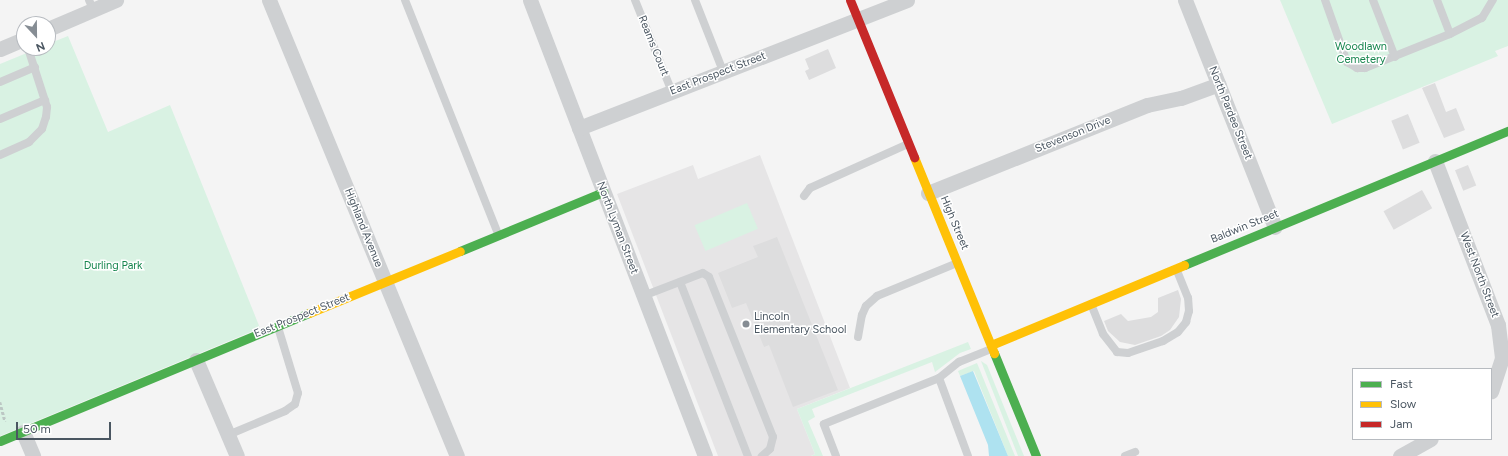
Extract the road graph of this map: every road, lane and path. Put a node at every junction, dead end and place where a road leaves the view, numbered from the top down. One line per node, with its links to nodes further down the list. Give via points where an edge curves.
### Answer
1 (116, 0): 14 (street)
2 (269, 0): 41 (street, Highland Avenue)
3 (405, 0): 38 (lane)
4 (530, 0): 29 (street, North Lyman Street)
5 (635, 0): 26 (lane, Reams Court)
6 (695, 0): 23 (lane)
7 (850, 0): 15 (street, High Street)
8 (907, 0): 15 (street, East Prospect Street)
9 (1185, 0): 25 (street, North Pardee Street)
10 (1325, 0): 21 (lane, via 1347,62 1357,68 1365,68)
11 (1374, 0): 21 (lane)
12 (1437, 0): 17 (lane)
13 (1493, 0): 17 (lane, via 1482,18)
14 (91, 5): 16 (street)
15 (858, 20): 23 (street, East Prospect Street); 31 (street, High Street)
16 (56, 24)
17 (1450, 34): 21 (lane)
18 (16, 42): 19 (street)
19 (0, 49)
20 (31, 56): 22 (lane)
21 (1395, 57)
22 (35, 67): 24 (lane); 27 (lane)
23 (723, 71): 26 (street, East Prospect Street)
24 (0, 82)
25 (1219, 84): 35 (street, Stevenson Drive, via 1181,98 1146,105); 37 (street, North Pardee Street)
26 (672, 92): 29 (street, East Prospect Street)
27 (46, 104): 28 (lane); 32 (lane, via 42,129 29,142)
28 (0, 119)
29 (579, 128): 34 (street, North Lyman Street)
30 (1508, 131): 33 (street, Baldwin Street)
31 (909, 144): 35 (street, High Street); 36 (lane, via 810,188)
32 (0, 155)
33 (1435, 161): 37 (street, Baldwin Street); 50 (street, West North Street, via 1498,325 1502,358)
34 (603, 192): 38 (street, East Prospect Street); 43 (street, North Lyman Street)
35 (928, 193): 39 (street, High Street)
36 (804, 196)
37 (1275, 227): 40 (street, Baldwin Street)
38 (499, 235): 41 (street, East Prospect Street)
39 (958, 263): 46 (lane, via 877,296 866,306); 47 (street, High Street)
40 (1176, 268): 44 (street, Baldwin Street); 44 (lane, via 1188,298 1189,311 1186,322 1178,332 1163,341 1128,353 1117,352 1103,334)
41 (385, 282): 45 (street, East Prospect Street); 58 (street, Highland Avenue)
42 (680, 282): 43 (lane); 60 (lane); 61 (lane, via 704,273 709,277 773,436 770,449)
43 (643, 296): 59 (street, North Lyman Street)
44 (1090, 303): 47 (street, Baldwin Street)
45 (278, 326): 48 (street, East Prospect Street); 52 (lane, via 298,393 295,404 285,411)
46 (858, 337)
47 (992, 347): 49 (lane, via 959,362); 64 (street, High Street)
48 (196, 360): 51 (street, East Prospect Street); 52 (street)
49 (939, 378): 62 (lane, via 824,424); 63 (lane)
50 (1492, 388)
51 (23, 432): 54 (street, East Prospect Street); 56 (street)
52 (228, 435): 57 (street)
53 (1429, 440): 66 (street)
54 (0, 441)
55 (1135, 452): 65 (lane)
56 (33, 456)
57 (237, 456)
58 (457, 456)
59 (705, 456)
60 (748, 456)
61 (762, 456)
62 (836, 456)
63 (968, 456)
64 (1036, 456)
65 (1125, 456)
66 (1400, 456)

